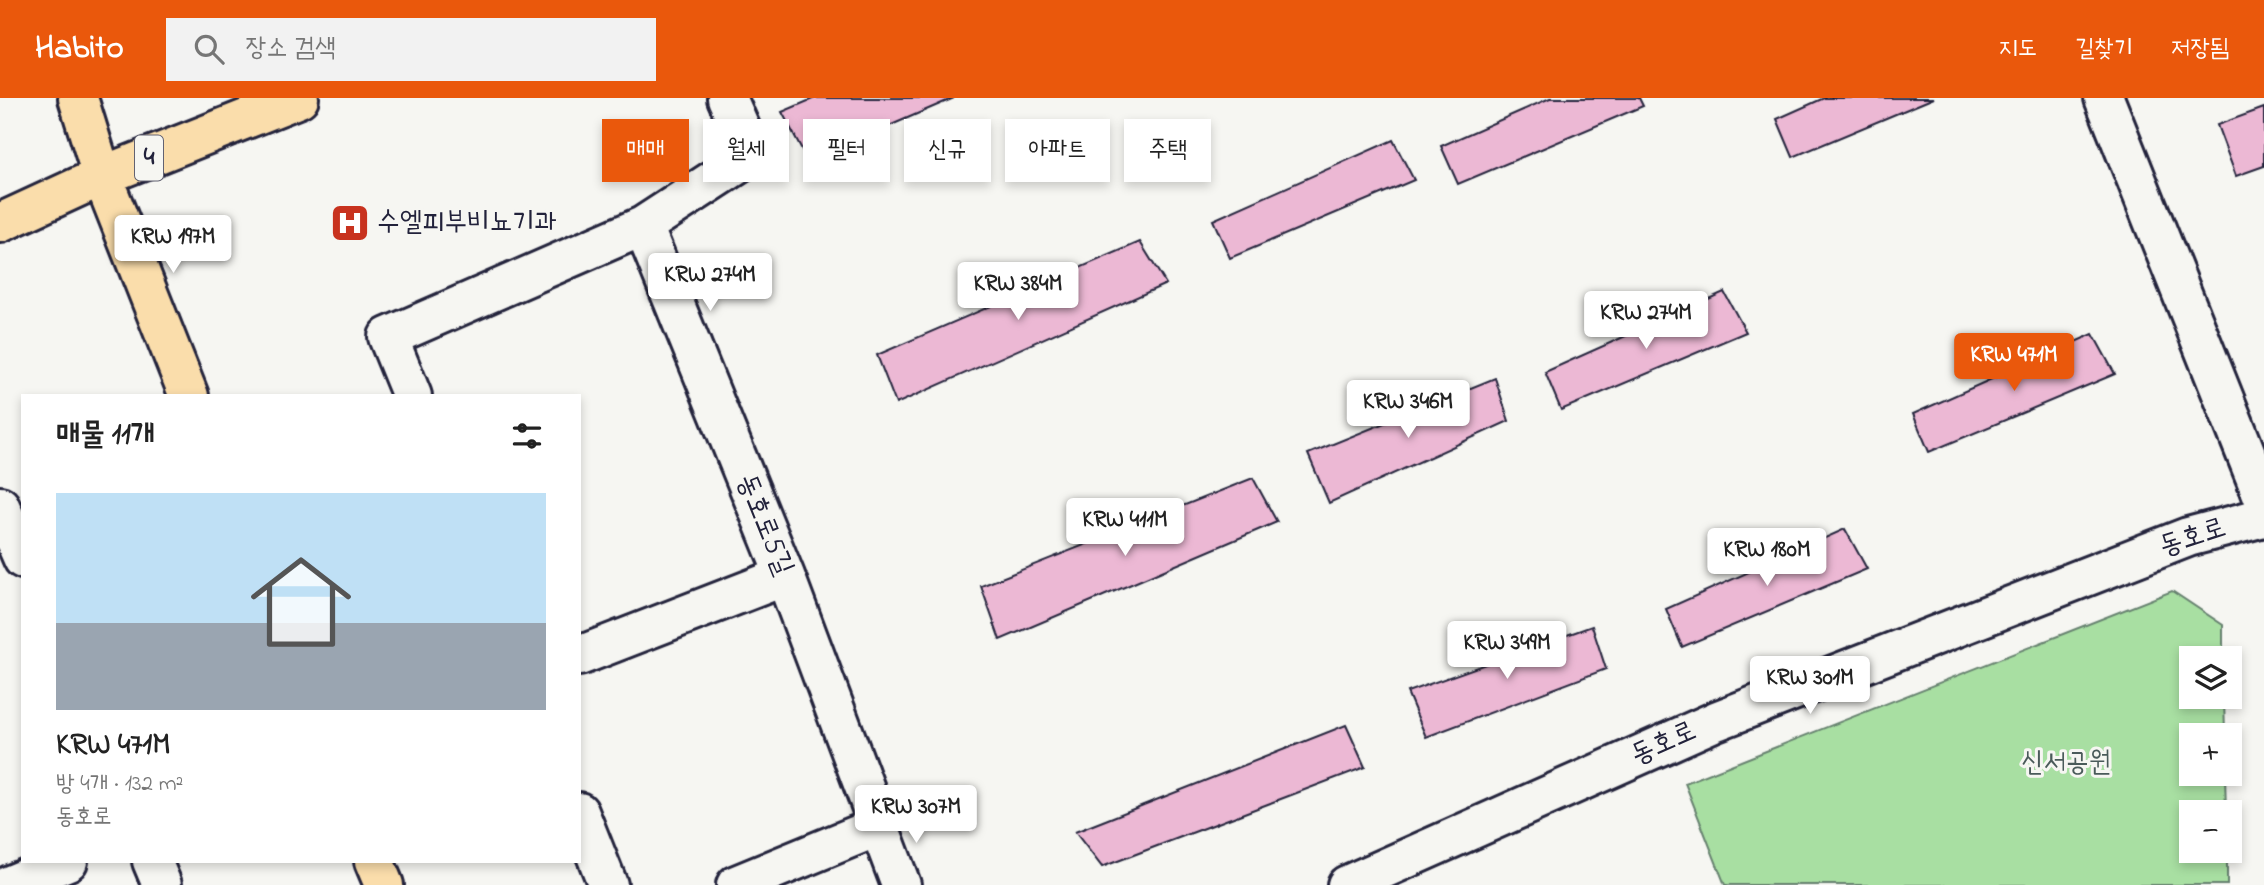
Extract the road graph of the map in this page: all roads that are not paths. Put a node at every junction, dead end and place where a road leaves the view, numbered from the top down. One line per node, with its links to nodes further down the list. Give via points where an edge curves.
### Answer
1 (78, 98): 5 (main road)
2 (299, 98): 5 (main road, 4)
3 (727, 98): 7 (street, via 752,155)
4 (2104, 98): 10 (street)
5 (102, 176): 6 (main road, 4); 8 (main road)
6 (0, 223)
7 (643, 226): 9 (street, via 388,337); 14 (street, 동호로5길)
8 (188, 394)
9 (411, 394)
10 (2264, 499)
11 (0, 506): 13 (street)
12 (2264, 517): 21 (street, 동호로, via 2188,537 1716,721)
13 (21, 554)
14 (785, 576): 15 (street); 17 (street, 동호로5길)
15 (581, 655)
16 (581, 817): 25 (street)
17 (877, 827): 26 (street); 27 (street, 동호로5길)
18 (63, 863): 22 (street)
19 (153, 863): 23 (street)
20 (375, 863): 24 (main road)
21 (1366, 881)
22 (10, 885)
23 (162, 885)
24 (384, 885)
25 (608, 885)
26 (736, 885)
27 (901, 885)

